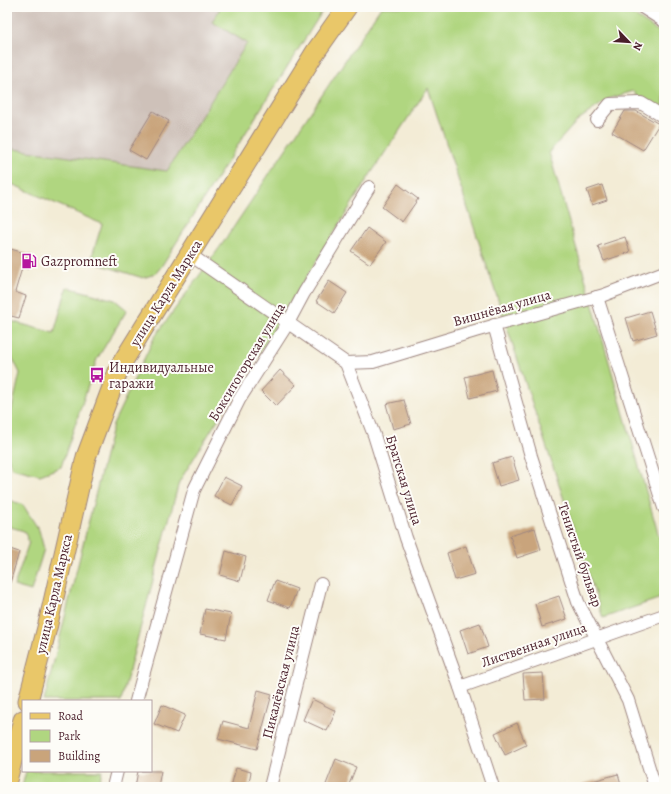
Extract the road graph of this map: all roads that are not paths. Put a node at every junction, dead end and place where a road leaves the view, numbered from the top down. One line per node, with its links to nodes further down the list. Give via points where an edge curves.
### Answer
1 (347, 7): 7 (main road, улица Карла Маркса, via 316,51)
2 (642, 7): 3 (street)
3 (664, 21)
4 (664, 117): 5 (street, via 641,103 610,104)
5 (597, 120)
6 (369, 187): 10 (street, Бокситогорская улица)
7 (189, 254): 10 (street); 18 (main road, улица Карла Маркса, via 120,366 86,457)
8 (664, 272): 9 (street, Вишнёвая улица)
9 (597, 297): 11 (street, Вишнёвая улица); 13 (street)
10 (288, 323): 12 (street); 19 (street, Бокситогорская улица, via 239,400 194,490)
11 (494, 326): 12 (street, Вишнёвая улица, via 373,362); 16 (street, Тенистый бульвар, via 531,456 578,602)
12 (346, 363): 17 (street, Братская улица, via 374,435 406,538)
13 (664, 508)
14 (321, 584): 24 (street, Пикалёвская улица)
15 (664, 615): 16 (street, Лиственная улица)
16 (597, 639): 17 (street, Лиственная улица); 26 (street, Тенистый бульвар, via 628,700)
17 (460, 687): 25 (street, Братская улица)
18 (28, 700)
19 (136, 700)
20 (22, 724): 22 (main road)
21 (118, 772): 23 (street)
22 (7, 780)
23 (113, 787)
24 (270, 787)
25 (493, 787)
26 (655, 787)

